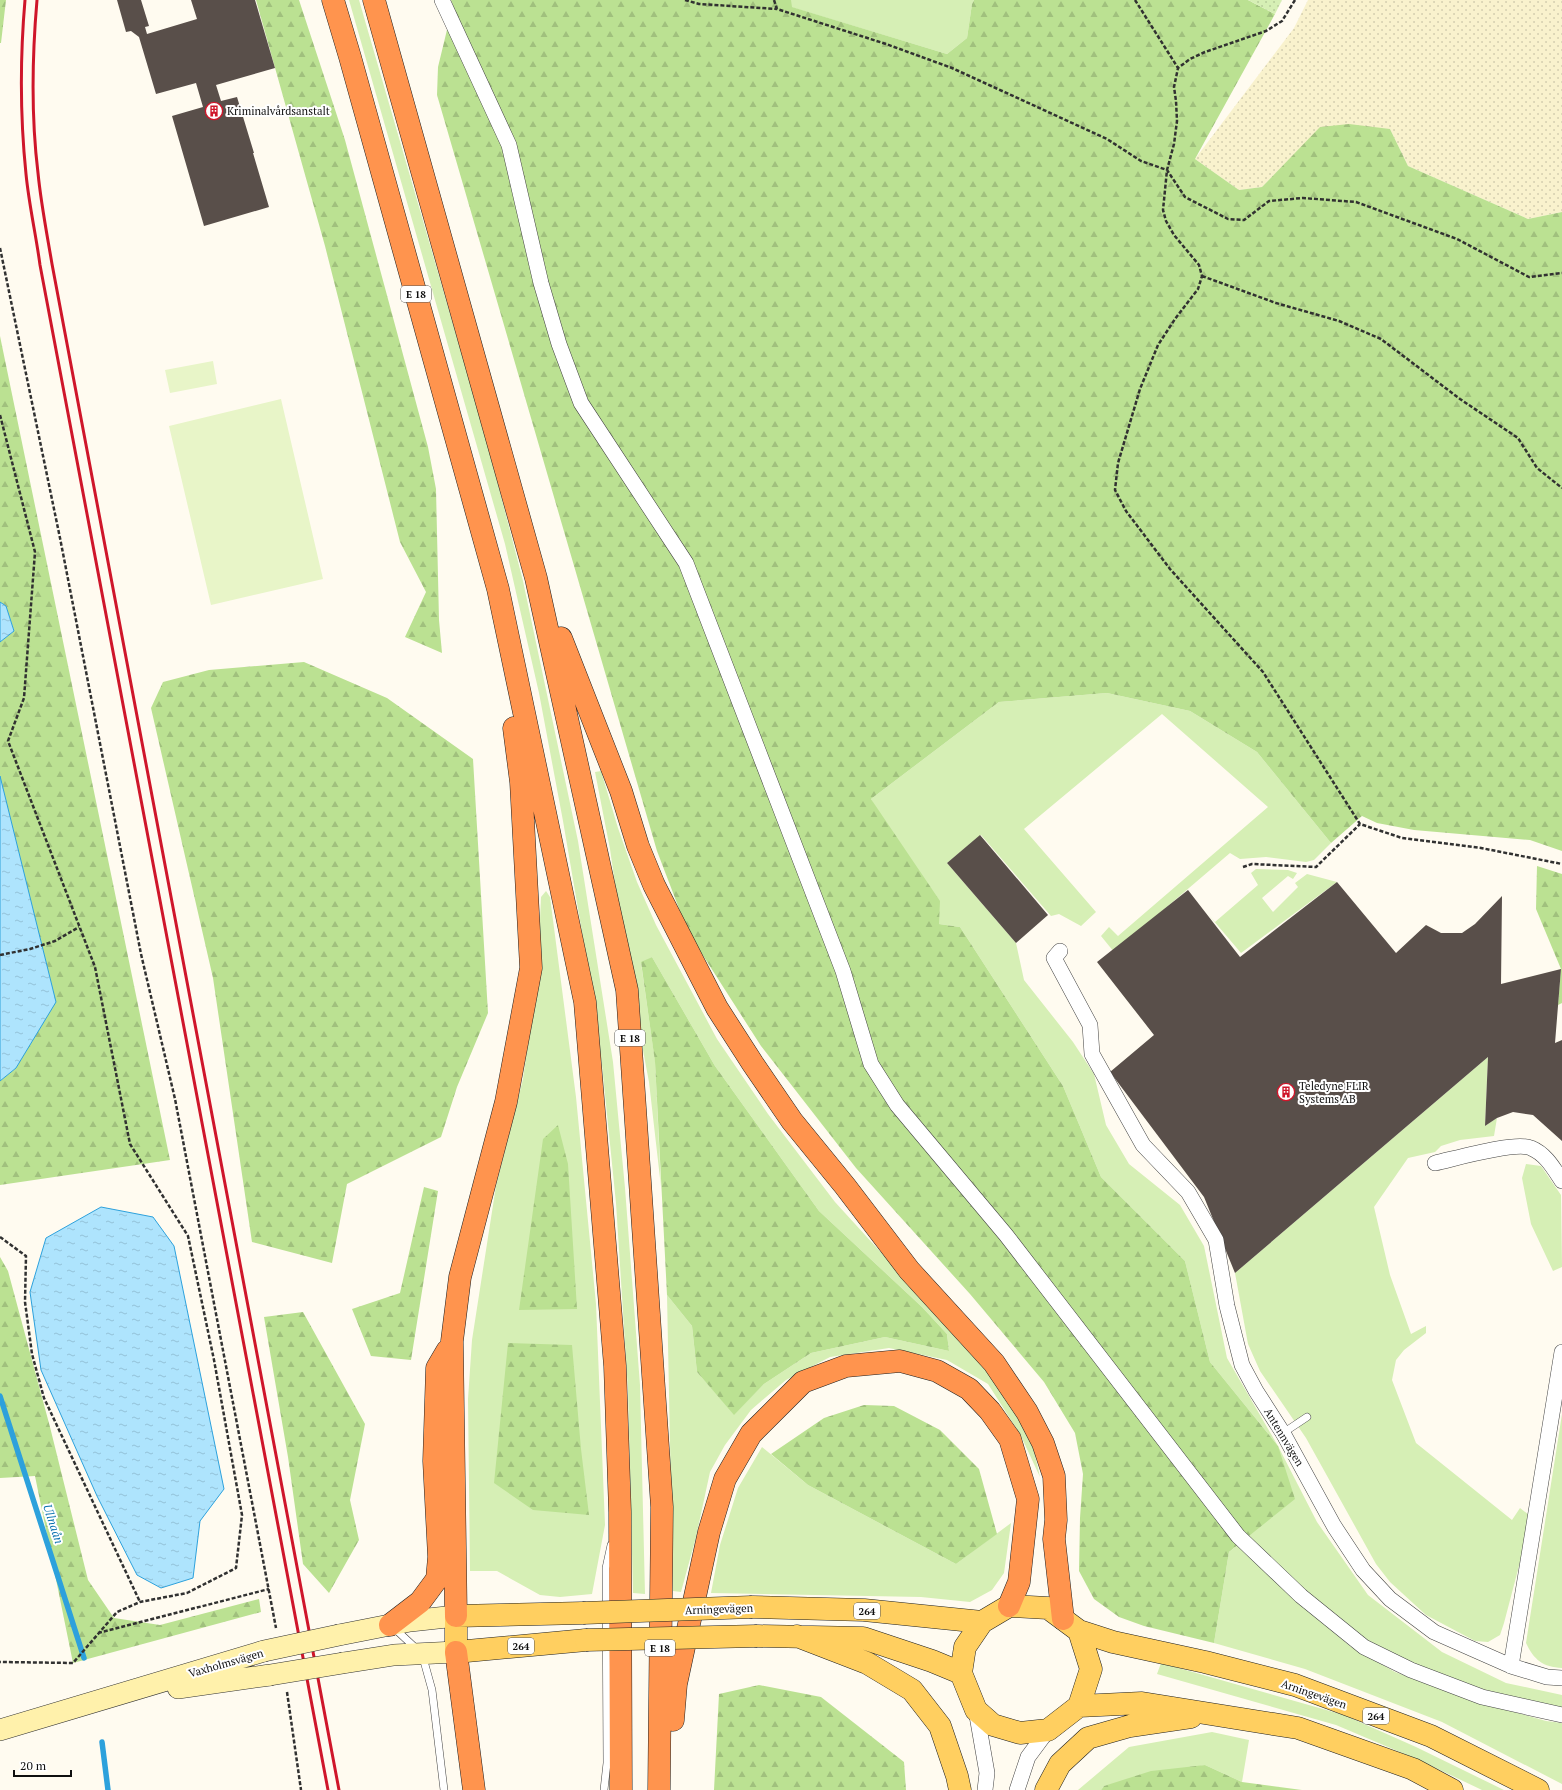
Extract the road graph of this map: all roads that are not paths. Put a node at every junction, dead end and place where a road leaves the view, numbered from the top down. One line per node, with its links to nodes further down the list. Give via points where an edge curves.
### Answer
1 (333, 0): 5 (highway, E 18)
2 (374, 0): 4 (highway, E 18)
3 (442, 0): 29 (street, via 509,145 541,283 559,344 581,403 686,563 843,972 871,1064 897,1106 1006,1235 1238,1536 1302,1596 1364,1648 1411,1670 1482,1697)
4 (536, 578): 18 (highway, via 622,791 638,846 654,885 718,1008 792,1121 909,1270 994,1363 1027,1412 1043,1443 1054,1476 1054,1539); 36 (highway, E 18, via 627,990 662,1507)
5 (498, 589): 9 (highway, via 521,782 531,968 506,1102 460,1277); 13 (highway, E 18, via 585,1002 615,1366)
6 (1060, 951): 12 (street, Antennvägen, via 1054,958 1090,1025 1092,1054 1143,1145 1188,1192 1216,1240 1227,1306 1242,1365)
7 (1435, 1163): 8 (street, via 1502,1147 1530,1147 1550,1162)
8 (1562, 1181)
9 (452, 1341): 15 (highway); 17 (highway, via 438,1368 434,1461 439,1557 437,1579 420,1602)
10 (1562, 1352): 22 (street)
11 (1307, 1417): 12 (lane)
12 (1283, 1433): 22 (street, Antennvägen, via 1334,1526 1363,1570 1390,1599 1434,1632)
13 (620, 1512): 34 (lane, via 606,1568 607,1763); 35 (highway, E 18)
14 (1009, 1606): 16 (main road); 18 (main road, Arningevägen / 264, via 1048,1608); 37 (highway, via 1019,1582 1028,1499 1010,1439 990,1411 969,1389 937,1371 900,1361 846,1366 803,1382 751,1434 725,1479 709,1532 676,1684)
15 (456, 1616): 16 (main road, Arningevägen / 264, bridge, via 752,1607 864,1610); 17 (main road, Vaxholmsvägen); 20 (main road)
16 (982, 1622): 23 (main road, via 965,1647)
17 (390, 1625): 21 (lane); 25 (main road, Vaxholmsvägen, bridge, via 264,1651)
18 (1071, 1625): 26 (main road, via 1091,1669); 43 (main road, Arningevägen / 264, via 1113,1642 1205,1662 1295,1686 1431,1736)
19 (797, 1636): 20 (main road, 264, bridge, via 586,1640); 23 (main road, 264, via 863,1638); 38 (main road, via 867,1663 912,1690 940,1726)
20 (456, 1652): 21 (main road); 33 (highway)
21 (422, 1654): 25 (main road, bridge, via 394,1655 343,1663 278,1681); 32 (lane, via 432,1690)
22 (1511, 1666): 24 (street, Antennvägen, via 1547,1677)
23 (962, 1673): 27 (main road)
24 (1562, 1678)
25 (112, 1696): 30 (main road, Vaxholmsvägen)
26 (1079, 1706): 28 (main road, via 1142,1703); 31 (main road)
27 (976, 1710): 31 (main road, via 993,1725 1020,1733); 39 (street, via 987,1773)
28 (1210, 1714): 41 (main road, via 1130,1726 1088,1738 1060,1764); 42 (main road, via 1298,1728 1413,1769)
29 (1562, 1715)
30 (0, 1730)
31 (1048, 1730): 40 (street, via 1028,1757)
32 (444, 1790)
33 (474, 1790)
34 (604, 1790)
35 (621, 1790)
36 (659, 1790)
37 (666, 1790)
38 (960, 1790)
39 (985, 1790)
40 (1017, 1790)
41 (1046, 1790)
42 (1452, 1790)
43 (1538, 1790)

